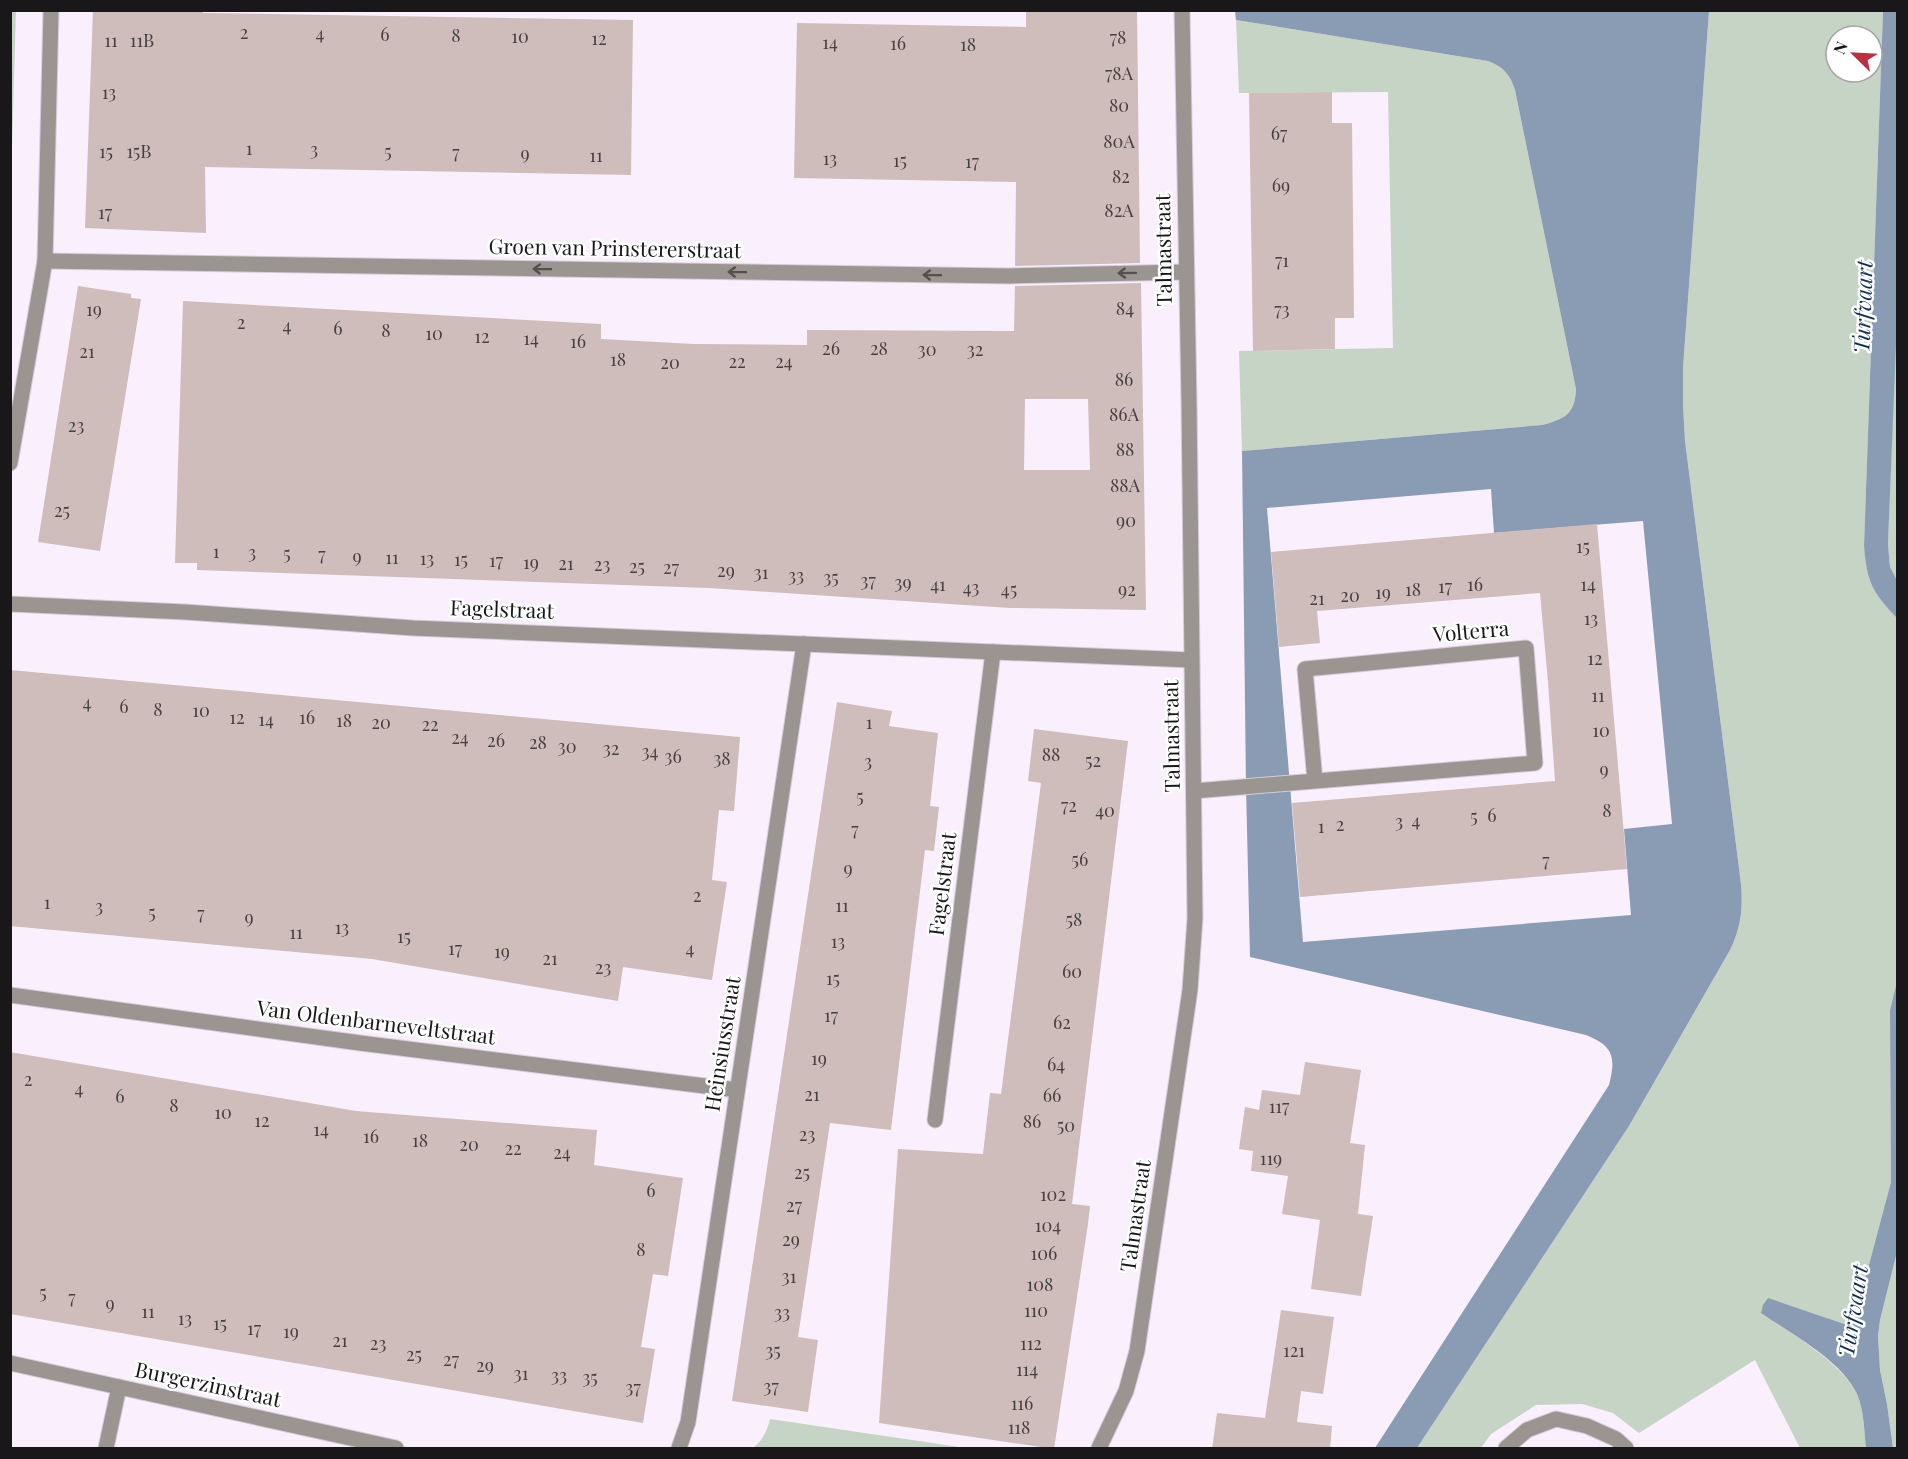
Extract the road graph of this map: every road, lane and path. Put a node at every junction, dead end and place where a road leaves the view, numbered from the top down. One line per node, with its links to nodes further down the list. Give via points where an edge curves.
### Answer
1 (51, 10): 3 (street)
2 (1182, 10): 4 (street, Talmastraat)
3 (45, 261): 4 (street, Groen van Prinstererstraat, one-way to 3, via 1008,276); 5 (street)
4 (1185, 272): 9 (street, Talmastraat)
5 (10, 463)
6 (10, 604): 7 (street, Fagelstraat, via 413,628)
7 (804, 644): 8 (street, Fagelstraat); 13 (street, Heinsiusstraat)
8 (993, 652): 9 (street, Fagelstraat); 14 (street, Fagelstraat)
9 (1191, 660): 11 (street, Talmastraat)
10 (1315, 781): 10 (street, Volterra, via 1535,763 1526,648 1305,669); 11 (street, Volterra)
11 (1194, 791): 20 (street, Talmastraat, via 1195,918 1190,990 1137,1352 1126,1391)
12 (10, 994): 13 (street, Van Oldenbarneveltstraat)
13 (737, 1090): 19 (street, Heinsiusstraat, via 688,1422)
14 (935, 1120)
15 (10, 1364): 16 (street, Burgerzinstraat)
16 (119, 1388): 17 (street); 18 (street, Burgerzinstraat)
17 (106, 1449)
18 (396, 1449)
19 (679, 1449)
20 (1099, 1449)
21 (1506, 1449): 22 (street, via 1527,1430 1556,1419 1587,1426 1616,1439)
22 (1626, 1449)

